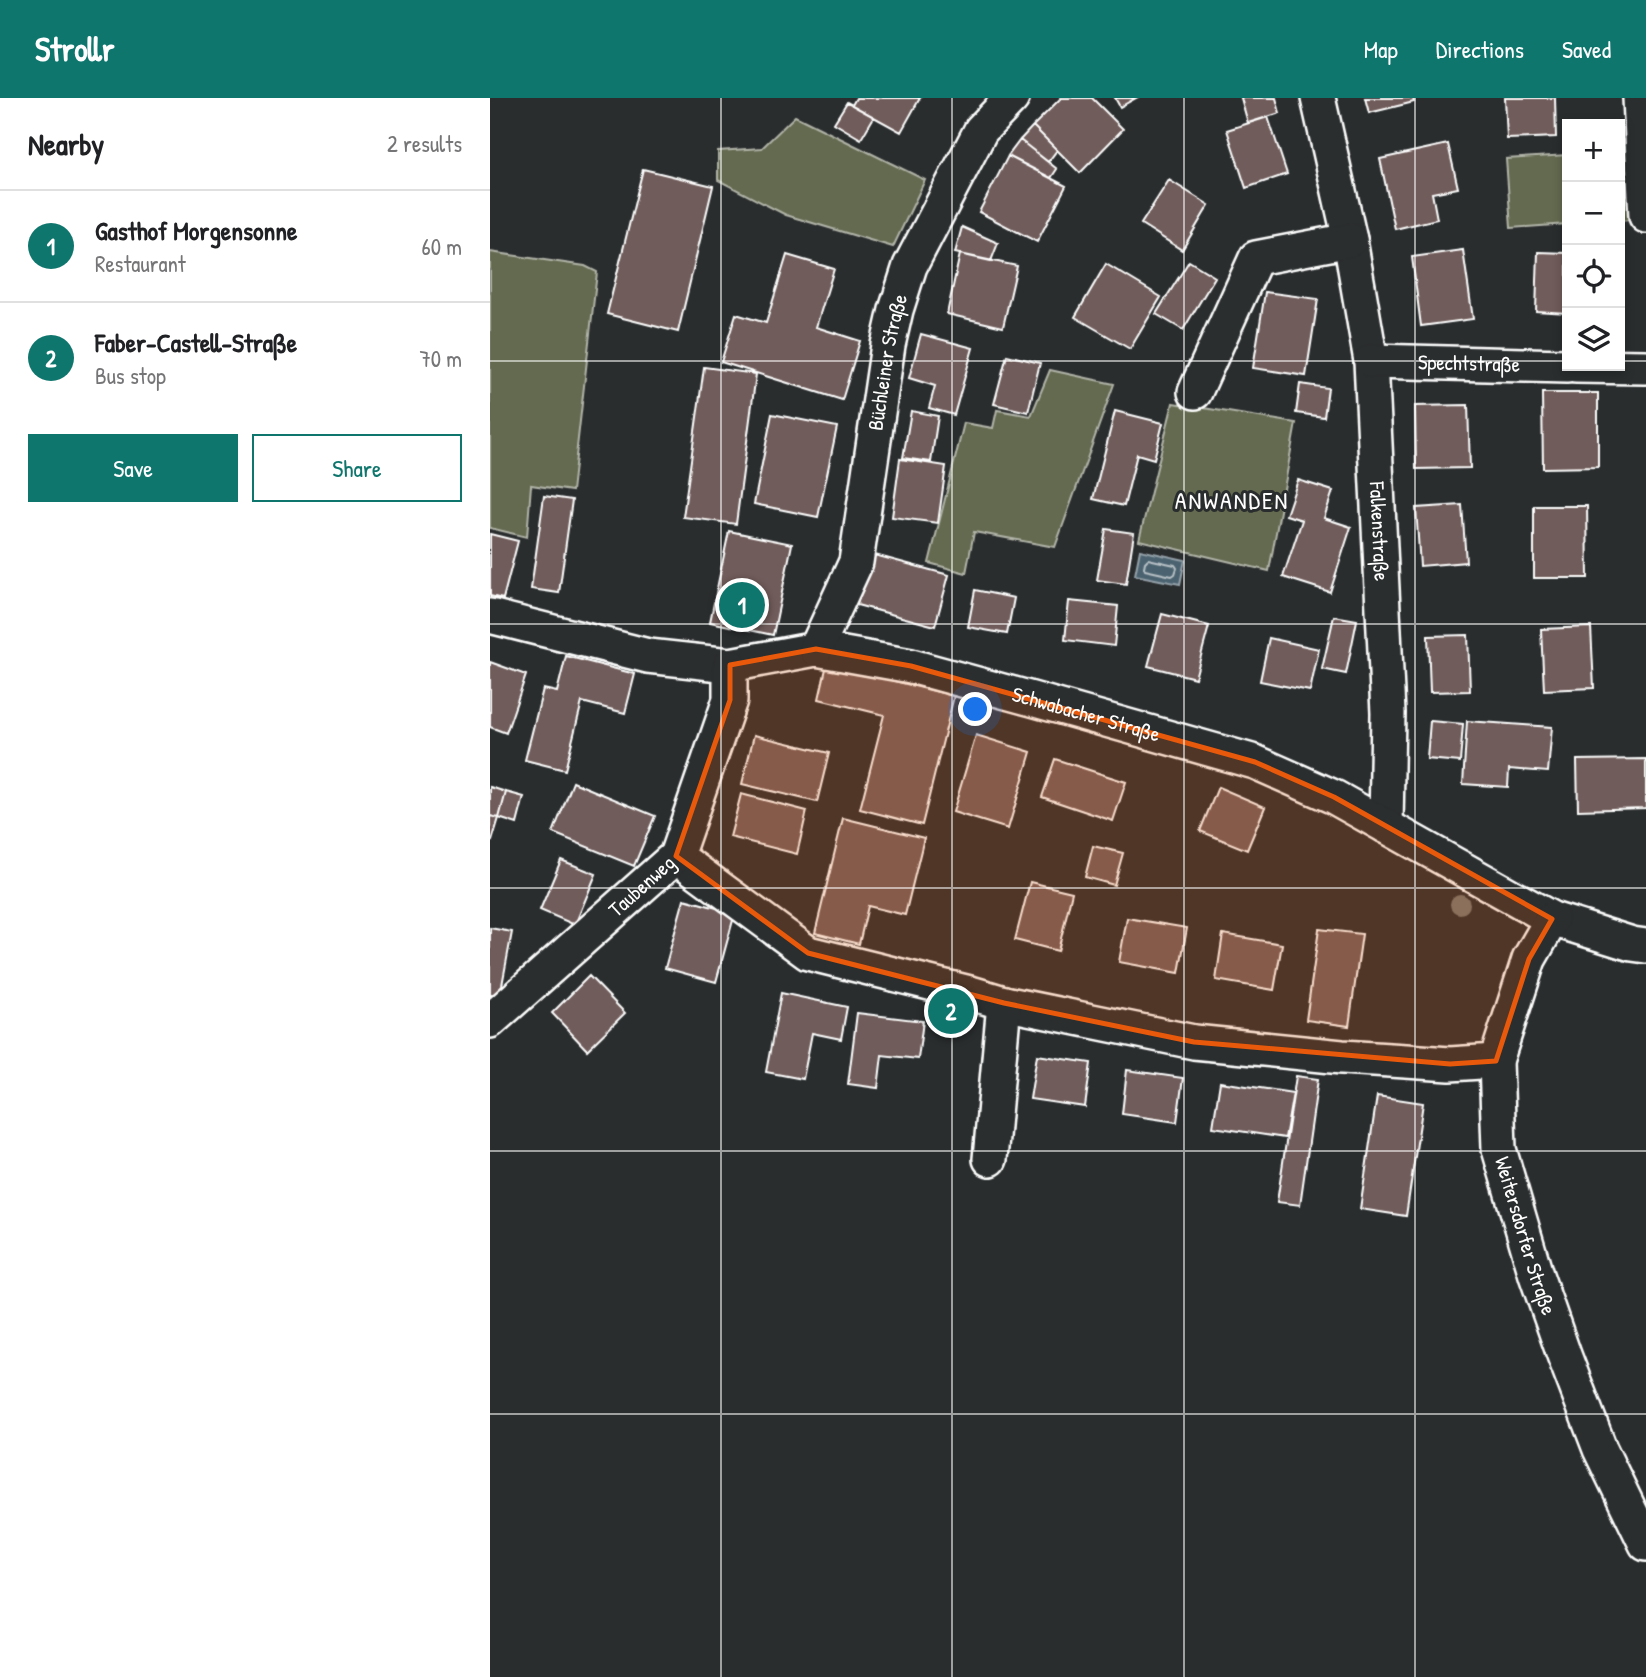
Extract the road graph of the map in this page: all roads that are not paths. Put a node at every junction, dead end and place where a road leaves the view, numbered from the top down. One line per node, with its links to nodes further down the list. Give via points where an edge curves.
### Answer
1 (1012, 98): 12 (street, Büchleiner Straße, via 981,130 910,266 888,345 856,562)
2 (1318, 98): 5 (street, Falkenstraße)
3 (1640, 98): 4 (street)
4 (1646, 216)
5 (1350, 240): 6 (street, Falkenstraße); 10 (street, via 1255,258)
6 (1371, 361): 7 (street, Spechtstraße); 14 (street, Falkenstraße, via 1388,713)
7 (1562, 366)
8 (1625, 367): 9 (street)
9 (1646, 367)
10 (1195, 392)
11 (490, 617): 13 (street, Schwabacher Straße, via 648,656)
12 (816, 649): 13 (street, Schwabacher Straße); 14 (street, Schwabacher Straße, via 911,666 1255,762)
13 (730, 665): 15 (street, Taubenweg, via 730,700)
14 (1386, 826): 16 (street, Schwabacher Straße)
15 (676, 856): 18 (street, via 808,954); 19 (street, Taubenweg)
16 (1552, 919): 17 (street, Schwabacher Straße); 20 (street, Weitersdorfer Straße, via 1529,959)
17 (1646, 947)
18 (1004, 1003): 20 (street, via 1194,1042 1450,1064); 21 (street)
19 (490, 1021)
20 (1496, 1061): 22 (street, Weitersdorfer Straße, via 1499,1149 1536,1275 1601,1449)
21 (990, 1159)
22 (1646, 1544)

